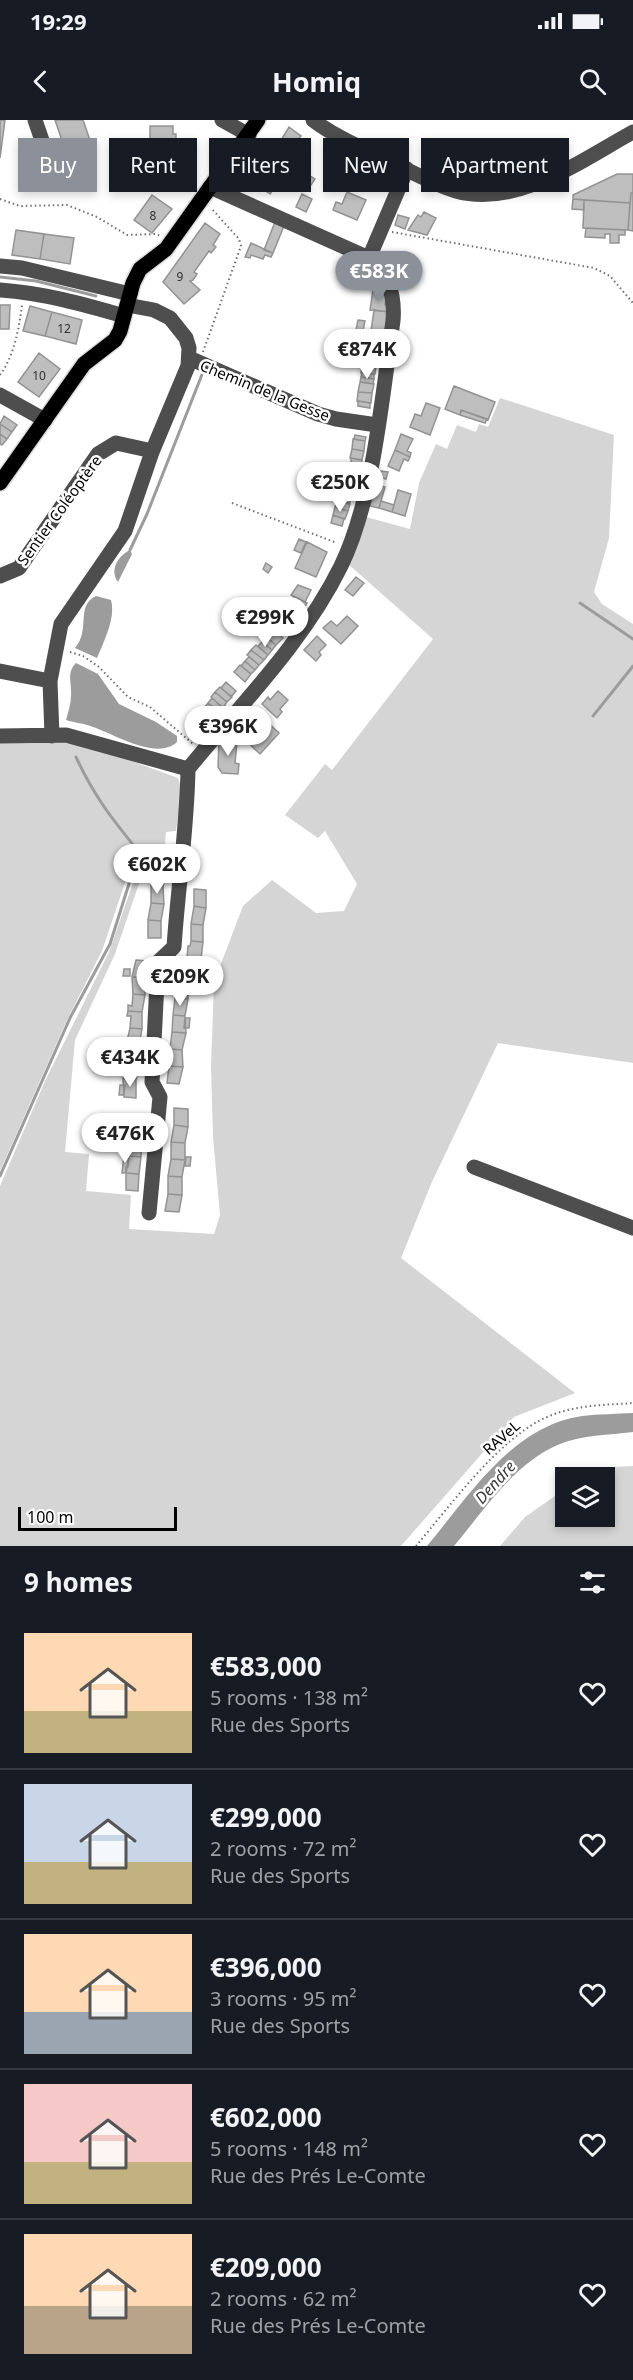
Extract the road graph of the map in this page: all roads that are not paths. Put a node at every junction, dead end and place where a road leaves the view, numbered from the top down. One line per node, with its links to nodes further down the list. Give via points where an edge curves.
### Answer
1 (35, 120): 7 (street)
2 (222, 120): 6 (street)
3 (258, 120): 6 (main road)
4 (313, 120): 9 (street)
5 (633, 132): 10 (street, via 546,179 509,192 486,195 454,191)
6 (249, 135): 8 (main road)
7 (41, 138)
8 (247, 138)
9 (343, 138)
10 (409, 170)
11 (209, 188): 17 (main road, via 166,249 140,269)
12 (221, 192): 14 (street)
13 (397, 192): 14 (street)
14 (369, 258): 21 (street, via 388,283 394,306)
15 (0, 266): 17 (street, via 29,269)
16 (0, 290): 17 (street)
17 (127, 305): 18 (street, via 154,310 170,318 186,338); 20 (main road, via 115,340 84,364)
18 (194, 361): 21 (street, Chemin de la Gesse, via 318,414); 22 (street)
19 (0, 395): 20 (street)
20 (45, 420): 23 (main road)
21 (377, 425): 29 (street, via 363,504 342,564 292,645)
22 (152, 452): 24 (street, Sentier Coléoptère, via 116,443 98,454 19,568); 26 (street, via 125,531 61,624)
23 (0, 483)
24 (0, 576)
25 (0, 671): 26 (street)
26 (50, 681): 28 (street)
27 (0, 736): 28 (street)
28 (52, 736): 29 (street, via 66,735)
29 (188, 769): 31 (street, via 174,947 158,962 152,1082 160,1097)
30 (474, 1167): 32 (street)
31 (149, 1213)
32 (633, 1228)

